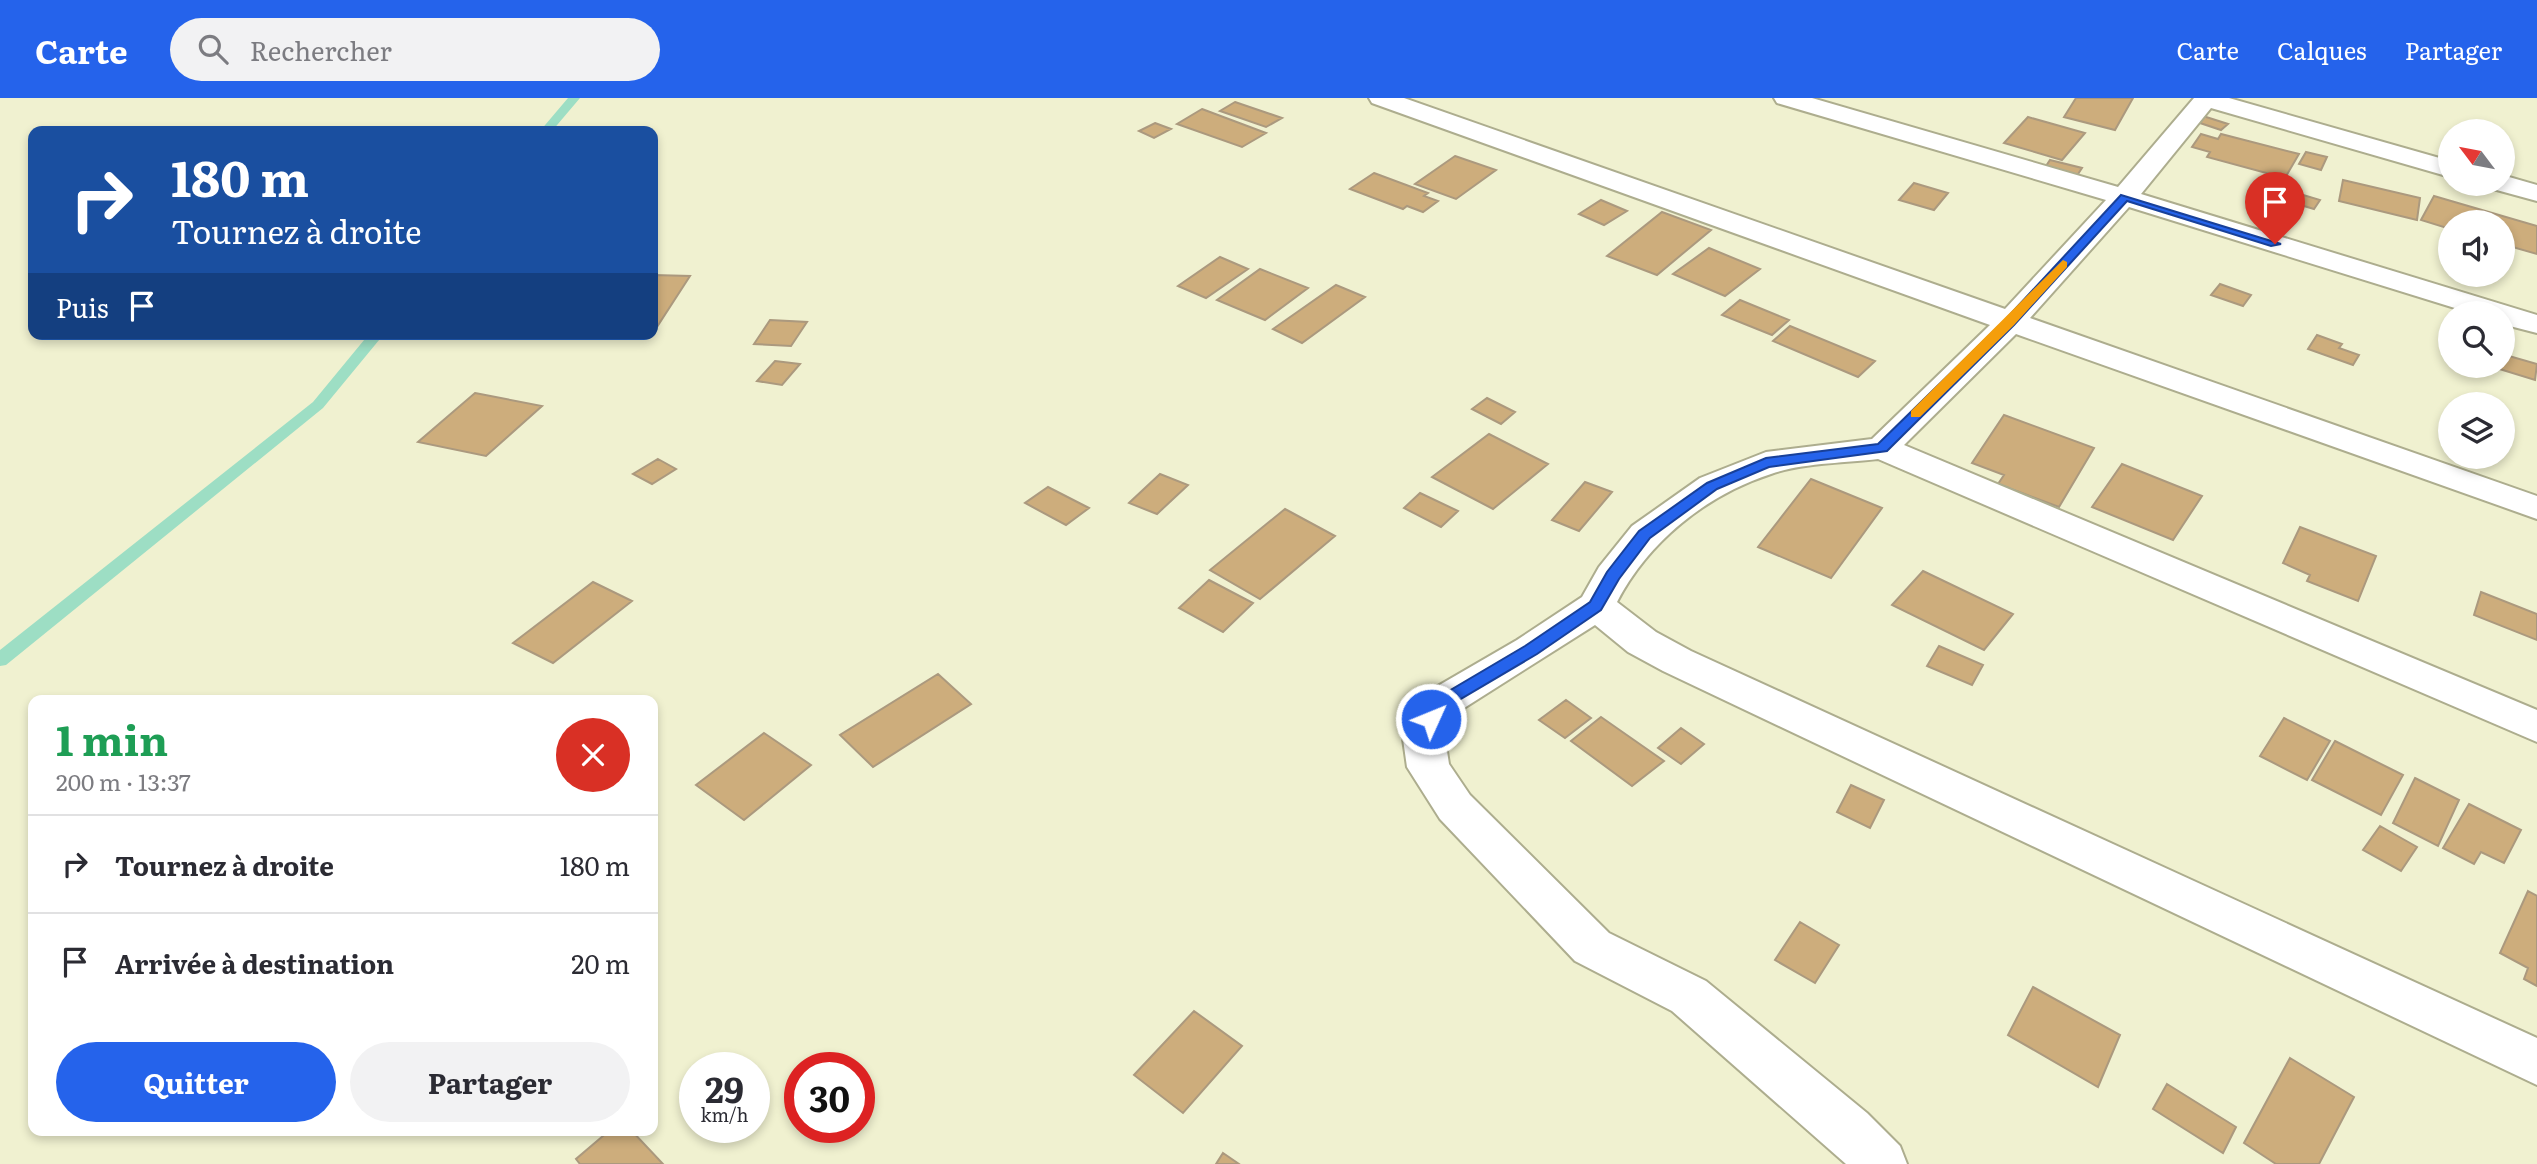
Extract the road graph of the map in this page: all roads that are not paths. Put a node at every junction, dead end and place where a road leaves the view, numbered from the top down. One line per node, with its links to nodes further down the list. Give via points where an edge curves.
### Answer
1 (1381, 98): 10 (street)
2 (1786, 98): 7 (street)
3 (2206, 98): 4 (street); 7 (street)
4 (2438, 166)
5 (2515, 187): 6 (street)
6 (2537, 193)
7 (2124, 197): 8 (street); 10 (street)
8 (2463, 301)
9 (2515, 317): 11 (street)
10 (2009, 323): 12 (street); 13 (street)
11 (2537, 324)
12 (1882, 447): 14 (street, via 1766,463 1712,486 1645,534); 15 (street)
13 (2537, 508)
14 (1595, 606): 16 (street, via 1676,661); 17 (street, via 1438,705 1423,732 1428,767 1455,807 1592,947 1689,996 1849,1130)
15 (2537, 727)
16 (2537, 1062)
17 (1881, 1164)

